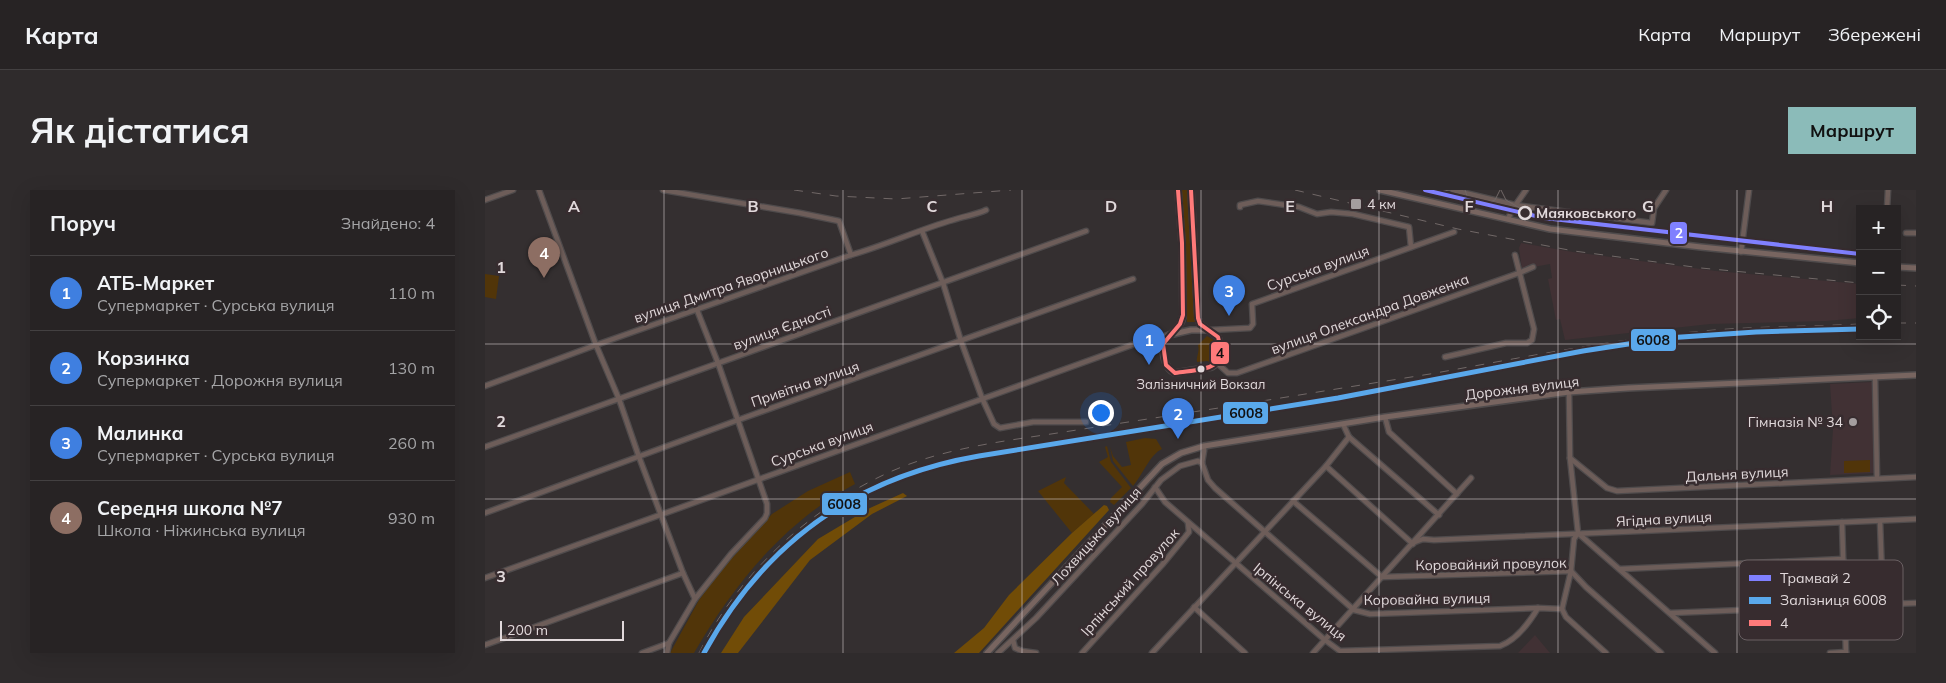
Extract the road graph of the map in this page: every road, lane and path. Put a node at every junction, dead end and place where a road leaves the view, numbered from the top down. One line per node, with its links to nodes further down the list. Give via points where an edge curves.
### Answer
1 (513, 190): 12 (street)
2 (539, 190): 40 (street)
3 (663, 190): 25 (street, via 839,221)
4 (1178, 190): 38 (main road, via 1183,315 1182,323)
5 (1191, 190): 35 (main road)
6 (1380, 190): 17 (main road)
7 (1453, 190): 13 (street)
8 (1526, 190): 13 (street)
9 (1667, 190): 13 (street, via 1654,208 1651,223)
10 (1749, 190): 24 (street)
11 (1889, 190): 14 (street)
12 (485, 200)
13 (1515, 205): 17 (street)
14 (1887, 205)
15 (1240, 207): 23 (street, via 1257,201 1299,207 1317,214 1353,214 1409,227)
16 (986, 210): 18 (street, вулиця Дмитра Яворницького)
17 (1508, 220): 24 (main road, via 1577,233)
18 (922, 231): 25 (street, вулиця Дмитра Яворницького); 33 (street)
19 (1086, 231): 33 (street, вулиця Єдності)
20 (1453, 232): 23 (street, Сурська вулиця)
21 (1906, 233): 22 (street)
22 (1916, 233)
23 (1411, 247): 37 (street, Сурська вулиця, via 1252,304 1253,324 1250,328)
24 (1741, 252): 27 (main road)
25 (851, 255): 34 (street, вулиця Дмитра Яворницького)
26 (1515, 255): 31 (street)
27 (1856, 263)
28 (1533, 267): 31 (street, вулиця Олександра Довженка)
29 (1901, 267): 30 (main road)
30 (1916, 268)
31 (1519, 273): 41 (street, via 1535,329 1532,340); 43 (street, вулиця Олександра Довженка, via 1237,373 1228,373)
32 (1133, 279): 39 (street, Привітна вулиця)
33 (943, 283): 39 (street); 42 (street, вулиця Єдності)
34 (697, 310): 40 (street, вулиця Дмитра Яворницького); 42 (street)
35 (1199, 322): 36 (main road); 37 (main road)
36 (1191, 330): 37 (main road); 38 (main road)
37 (1210, 330): 43 (main road, via 1220,342 1221,356)
38 (1169, 335): 43 (main road, via 1163,350 1170,371 1175,373); 48 (street, Сурська вулиця, via 1143,340)
39 (961, 341): 48 (street); 51 (street, Привітна вулиця)
40 (596, 345): 46 (street, вулиця Дмитра Яворницького); 49 (street)
41 (1445, 357)
42 (718, 363): 49 (street, вулиця Єдності); 51 (street)
43 (1217, 364)
44 (1916, 375): 45 (main road, Дорожня вулиця)
45 (1875, 378): 47 (main road, Дорожня вулиця); 63 (street)
46 (485, 386)
47 (1569, 392): 50 (main road, Дорожня вулиця); 58 (street)
48 (982, 398): 52 (street, via 994,424 1000,428 1033,422); 64 (street, Сурська вулиця)
49 (619, 399): 56 (street, вулиця Єдності); 57 (street)
50 (1385, 417): 53 (main road, Дорожня вулиця); 66 (street, via 1389,432)
51 (737, 420): 57 (street, Привітна вулиця); 64 (street)
52 (1086, 422)
53 (1343, 424): 54 (street); 55 (main road, Дорожня вулиця)
54 (1349, 437): 60 (street); 70 (street)
55 (1203, 446): 59 (street); 106 (main road, Дорожня вулиця, via 1171,457 1145,481)
56 (485, 447)
57 (639, 458): 68 (street, Привітна вулиця); 69 (street)
58 (1570, 458): 63 (street, Дальня вулиця, via 1607,488 1617,491); 78 (street)
59 (1202, 463): 65 (street, Лохвицька вулиця, via 1180,466); 77 (street, Коровайна вулиця, via 1211,484)
60 (1326, 466): 67 (street); 79 (street)
61 (1916, 477): 63 (street, Дальня вулиця)
62 (1471, 478): 66 (street)
63 (1877, 478)
64 (757, 479): 69 (street, Сурська вулиця); 90 (street, via 767,504 765,518)
65 (1155, 487): 74 (street, Ірпінська вулиця, via 1165,502); 99 (street, Лохвицька вулиця)
66 (1457, 494): 70 (street)
67 (1293, 501): 77 (street); 88 (street)
68 (485, 513)
69 (660, 515): 87 (street); 89 (street, Сурська вулиця)
70 (1439, 515): 79 (street)
71 (1916, 519): 72 (street, Ягідна вулиця)
72 (1880, 521): 73 (street, Ягідна вулиця); 82 (street)
73 (1842, 522): 78 (street, Ягідна вулиця); 80 (street)
74 (1189, 523): 75 (street, Ірпінська вулиця); 76 (street, Ірпінський провулок)
75 (1197, 530): 76 (street); 83 (street, Ірпінська вулиця)
76 (1189, 532): 109 (street, Ірпінський провулок)
77 (1265, 532): 83 (street); 96 (street, Коровайна вулиця)
78 (1578, 533): 79 (street, Ягідна вулиця, via 1423,539); 85 (street); 86 (street, via 1574,539)
79 (1414, 543): 88 (street)
80 (1843, 559): 81 (street)
81 (1821, 560)
82 (1881, 560)
83 (1235, 563): 93 (street); 100 (street, Ірпінська вулиця)
84 (1739, 564): 85 (street)
85 (1620, 569): 98 (street)
86 (1571, 571): 88 (street, Коровайний провулок); 95 (street); 114 (street, Коровайний провулок)
87 (683, 573): 90 (street); 103 (street)
88 (1382, 577): 96 (street)
89 (485, 578)
90 (695, 599): 102 (street)
91 (1903, 603): 92 (street)
92 (1916, 603)
93 (1194, 607): 110 (street); 111 (street)
94 (1538, 608): 95 (street, Коровайна вулиця); 96 (street, Коровайна вулиця, via 1370,614); 100 (street, Ірпінська вулиця, via 1521,631 1500,646 1344,651)
95 (1562, 609): 113 (street, via 1565,617)
96 (1354, 610): 100 (street)
97 (1739, 610): 98 (street)
98 (1670, 613): 115 (street)
99 (1013, 640): 107 (street, Лохвицька вулиця); 108 (street, via 1018,650)
100 (1325, 640): 112 (street)
101 (1846, 640): 117 (street)
102 (669, 643): 104 (street); 105 (street)
103 (485, 645)
104 (642, 653)
105 (667, 653)
106 (987, 653)
107 (998, 653)
108 (1036, 653)
109 (1082, 653)
110 (1151, 653)
111 (1245, 653)
112 (1313, 653)
113 (1606, 653)
114 (1661, 653)
115 (1715, 653)
116 (1830, 653): 117 (street)
117 (1846, 653)

